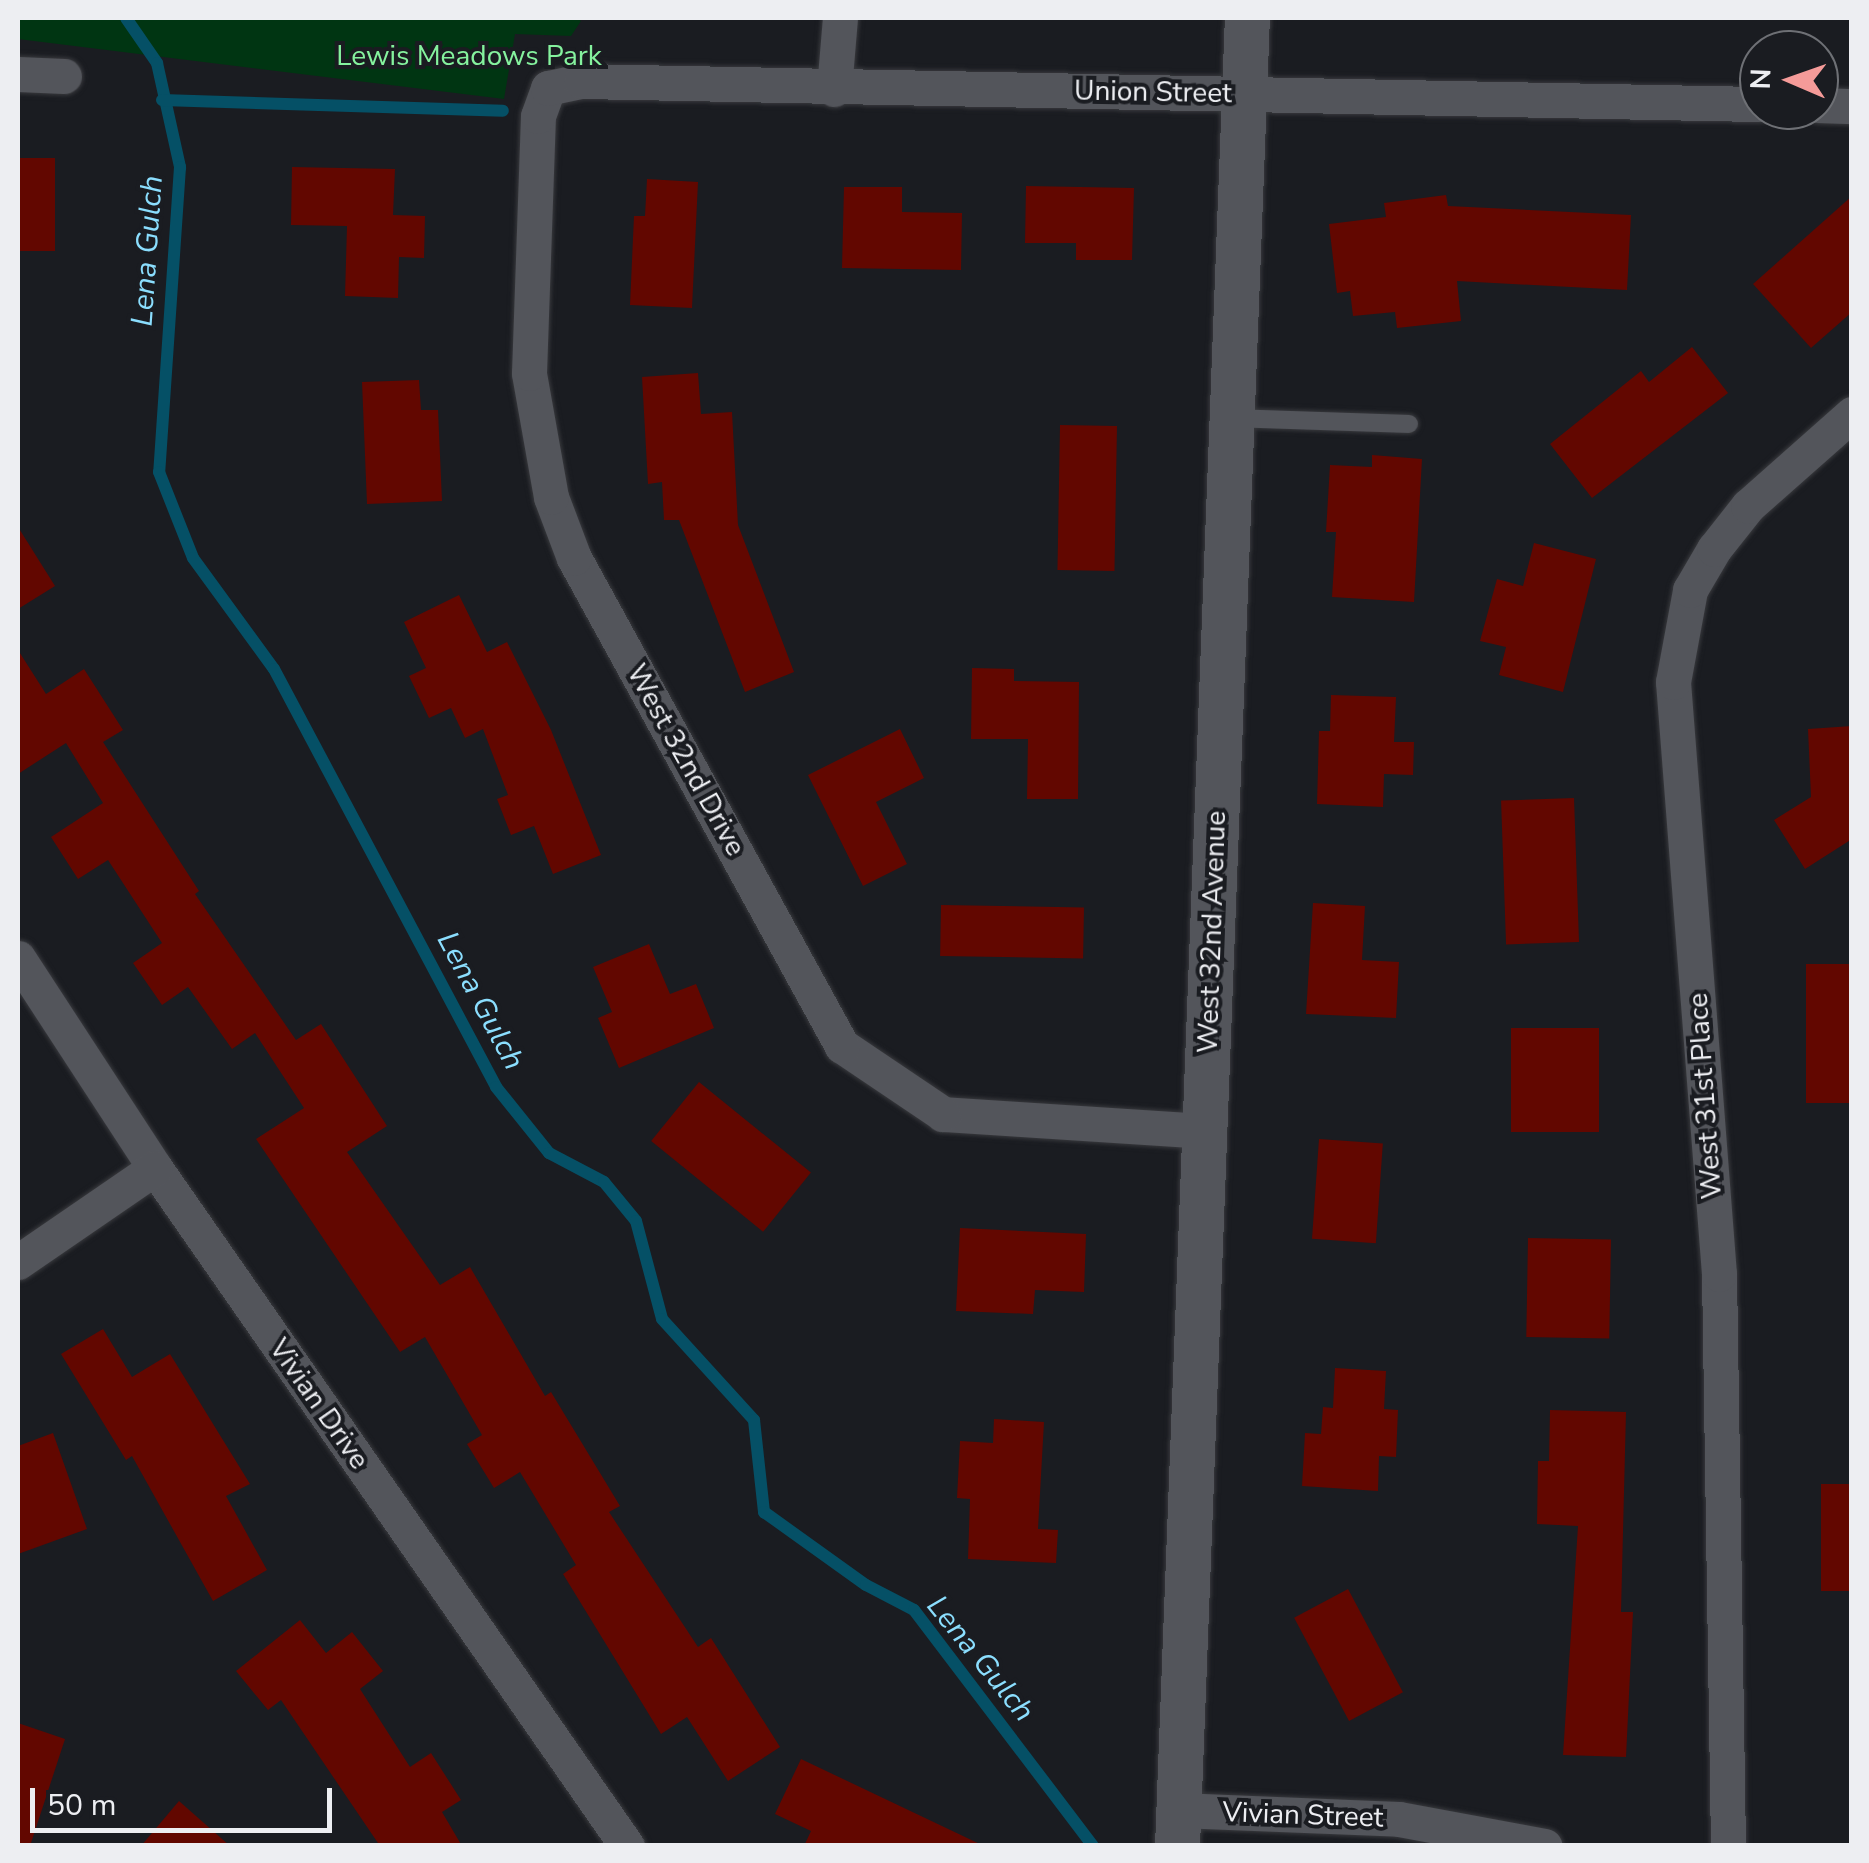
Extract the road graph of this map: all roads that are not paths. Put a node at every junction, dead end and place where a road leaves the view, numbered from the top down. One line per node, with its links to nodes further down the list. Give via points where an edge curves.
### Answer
1 (840, 18): 6 (street)
2 (1247, 18): 7 (street, West 32nd Avenue)
3 (18, 74): 4 (street)
4 (64, 76)
5 (548, 88): 6 (street, Union Street, via 581,81); 13 (street, West 32nd Drive, via 538,116 530,373 551,497 574,558 842,1046 944,1114)
6 (834, 89): 7 (street, Union Street)
7 (1245, 93): 8 (street, Union Street); 10 (street, West 32nd Avenue)
8 (1739, 104)
9 (1852, 414): 19 (street, West 31st Place, via 1748,506 1714,549 1690,590 1673,682 1719,1274)
10 (1232, 418): 11 (lane); 13 (street, West 32nd Avenue)
11 (1410, 424)
12 (18, 958): 14 (street, Vivian Drive)
13 (1205, 1130): 16 (street, West 32nd Avenue)
14 (154, 1168): 15 (street); 17 (street, Vivian Drive)
15 (18, 1262)
16 (1178, 1828): 18 (street, Vivian Street, via 1399,1820)
17 (627, 1846)
18 (1545, 1846)
19 (1728, 1846)

